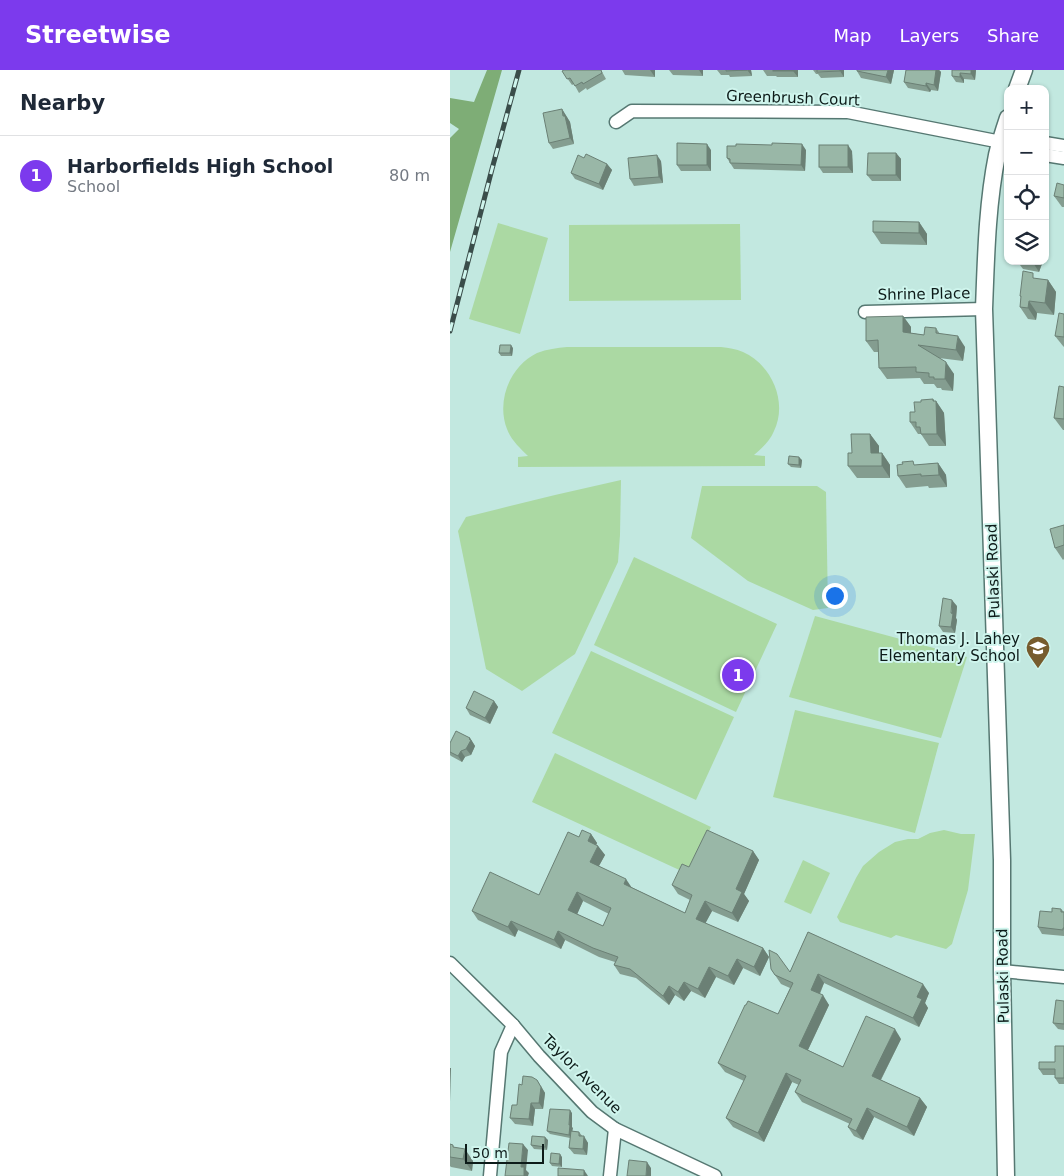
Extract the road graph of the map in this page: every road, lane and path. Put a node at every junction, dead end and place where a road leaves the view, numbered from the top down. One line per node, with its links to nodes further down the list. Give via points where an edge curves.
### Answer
1 (1024, 70): 2 (main road)
2 (1018, 85)
3 (616, 122): 4 (street, Greenbrush Court, via 632,111 848,112)
4 (1004, 143)
5 (1004, 144): 10 (main road, Pulaski Road, via 997,154 989,205)
6 (1049, 144): 7 (street)
7 (1064, 146)
8 (1049, 156): 9 (street)
9 (1064, 158)
10 (984, 308): 11 (street, Shrine Place); 13 (main road, Pulaski Road, via 1002,860)
11 (865, 312)
12 (450, 963): 15 (street, Taylor Avenue)
13 (1002, 971): 14 (street); 20 (main road, Pulaski Road)
14 (1064, 977)
15 (513, 1025): 16 (street, Taylor Avenue, via 592,1112); 17 (street, via 501,1052)
16 (615, 1130): 18 (street); 19 (street, Taylor Avenue)
17 (490, 1176)
18 (610, 1176)
19 (715, 1176)
20 (1006, 1176)

